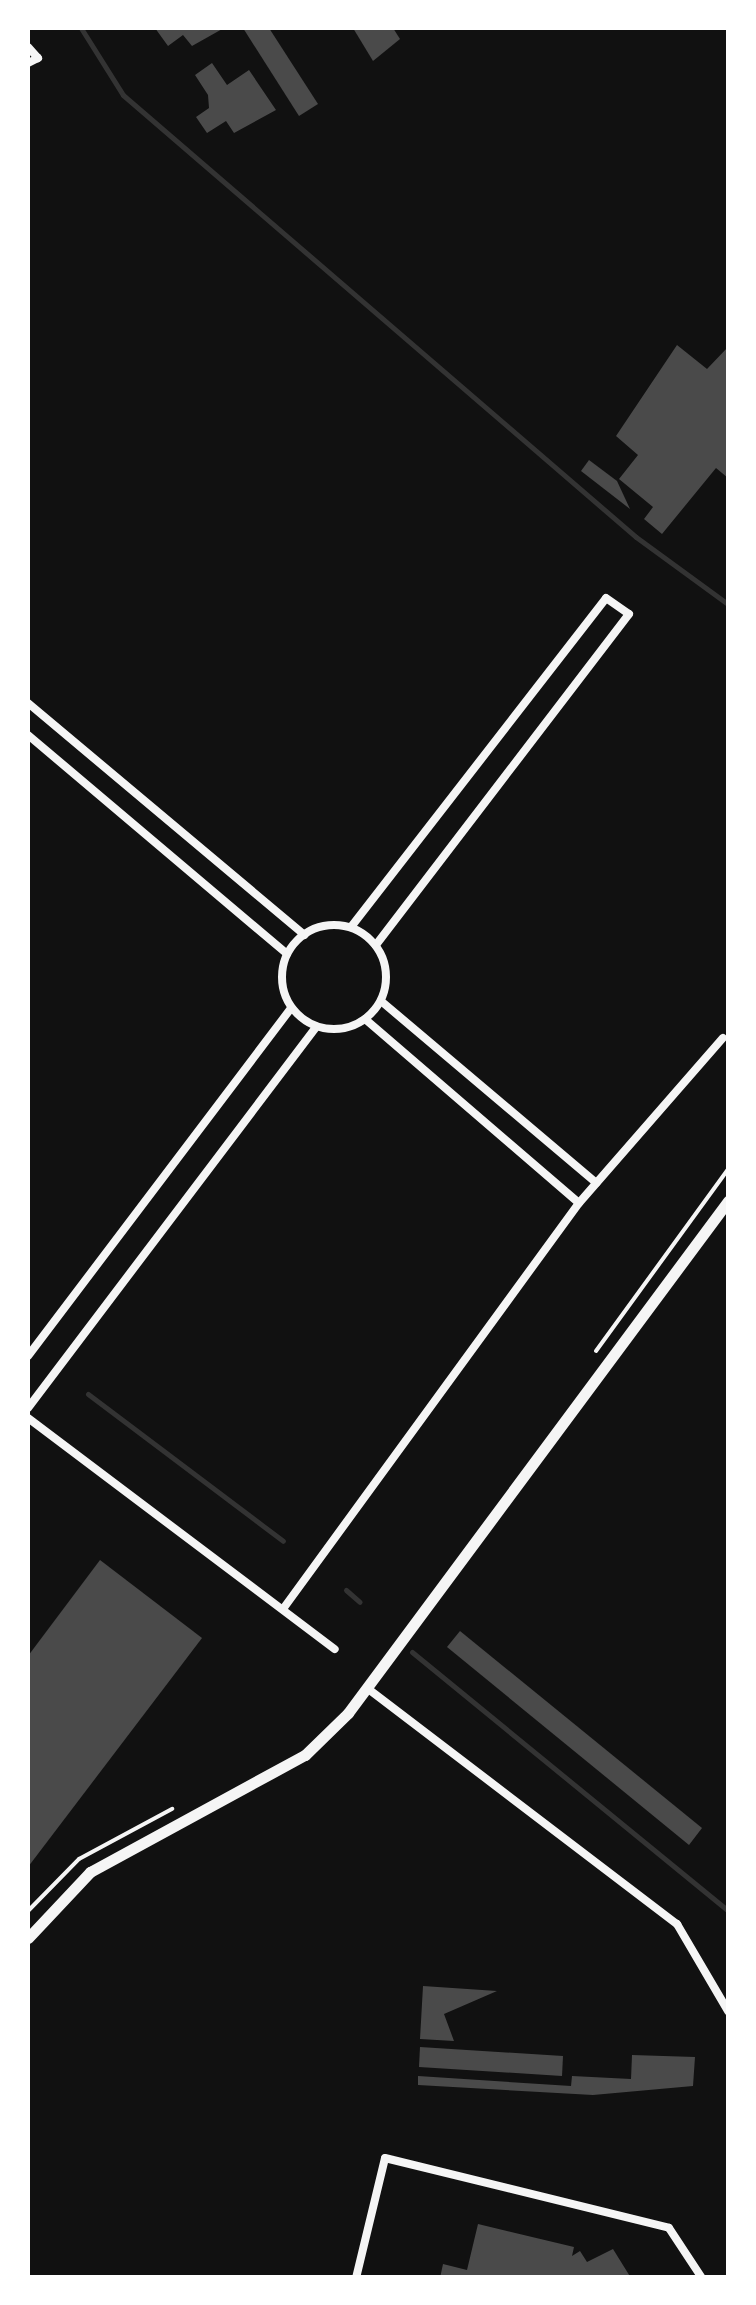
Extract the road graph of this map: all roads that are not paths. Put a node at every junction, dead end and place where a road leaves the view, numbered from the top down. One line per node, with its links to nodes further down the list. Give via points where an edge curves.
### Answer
1 (28, 46): 2 (street, via 38,58)
2 (28, 63)
3 (28, 703): 6 (street)
4 (28, 735): 8 (street)
5 (351, 928): 6 (street); 7 (street); 7 (street, via 606,598 629,614)
6 (304, 934): 8 (street)
7 (376, 945): 9 (street, via 386,972)
8 (287, 954): 10 (street, via 282,982)
9 (381, 1000): 11 (street); 14 (street)
10 (291, 1008): 12 (street); 17 (street)
11 (365, 1020): 12 (street); 16 (street)
12 (316, 1026): 18 (street)
13 (723, 1038): 14 (street)
14 (596, 1182): 16 (street)
15 (728, 1201): 22 (main road)
16 (580, 1203): 20 (street)
17 (28, 1356)
18 (28, 1408)
19 (28, 1418): 20 (street)
20 (284, 1609): 21 (street)
21 (335, 1649)
22 (368, 1688): 23 (main road, via 305,1755 90,1872); 24 (street, via 677,1924)
23 (28, 1938)
24 (728, 2011)
25 (356, 2278): 26 (street, via 385,2158 669,2228)
26 (702, 2278)

